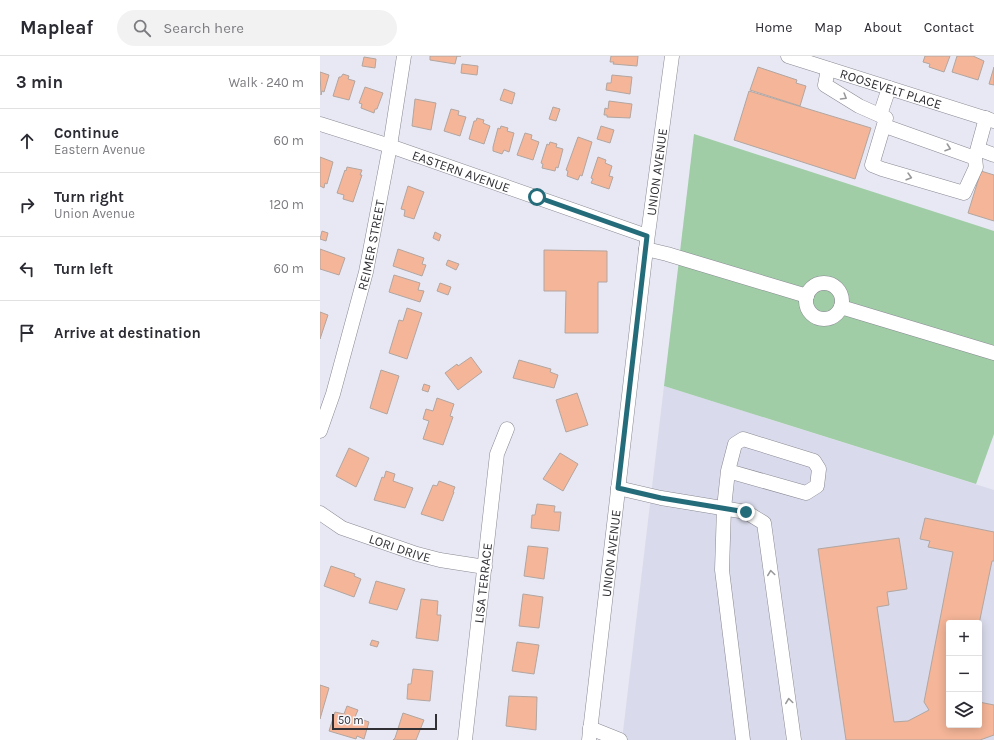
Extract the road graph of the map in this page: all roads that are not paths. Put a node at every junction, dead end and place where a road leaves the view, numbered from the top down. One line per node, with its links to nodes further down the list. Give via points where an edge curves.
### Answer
1 (404, 56): 9 (street, REIMER STREET)
2 (672, 56): 12 (street, UNION AVENUE)
3 (788, 56): 4 (street, ROOSEVELT PLACE)
4 (828, 68): 5 (street, ROOSEVELT PLACE); 6 (street, one-way to 6, via 825,85)
5 (889, 88): 6 (street); 7 (street, ROOSEVELT PLACE)
6 (882, 120): 10 (street, one-way to 10); 10 (street, one-way to 10, via 872,165 964,193 976,167)
7 (990, 120): 10 (street)
8 (320, 124): 9 (street, EASTERN AVENUE)
9 (390, 146): 12 (street, EASTERN AVENUE); 16 (street, REIMER STREET, via 366,272)
10 (976, 154): 11 (street)
11 (994, 155)
12 (647, 242): 13 (street, EASTERN AVENUE, via 667,254); 20 (street, UNION AVENUE)
13 (807, 296): 14 (street, via 807,308 820,319 831,318); 14 (street, via 814,286 831,285 840,292)
14 (841, 307): 15 (street)
15 (994, 353)
16 (326, 392): 18 (street, REIMER STREET)
17 (507, 429): 23 (street, LISA TERRACE, via 497,454)
18 (320, 431)
19 (728, 471): 19 (street, via 735,444 743,440 814,461 819,469 817,486 806,493); 21 (street)
20 (618, 488): 21 (street); 24 (street, UNION AVENUE)
21 (724, 508): 27 (street, via 722,570); 28 (street, one-way to 21, via 764,523 746,512)
22 (320, 513): 23 (street, LORI DRIVE, via 342,528 417,554)
23 (485, 566): 25 (street, LISA TERRACE)
24 (590, 734): 26 (street)
25 (465, 740)
26 (620, 740)
27 (743, 740)
28 (794, 740)

